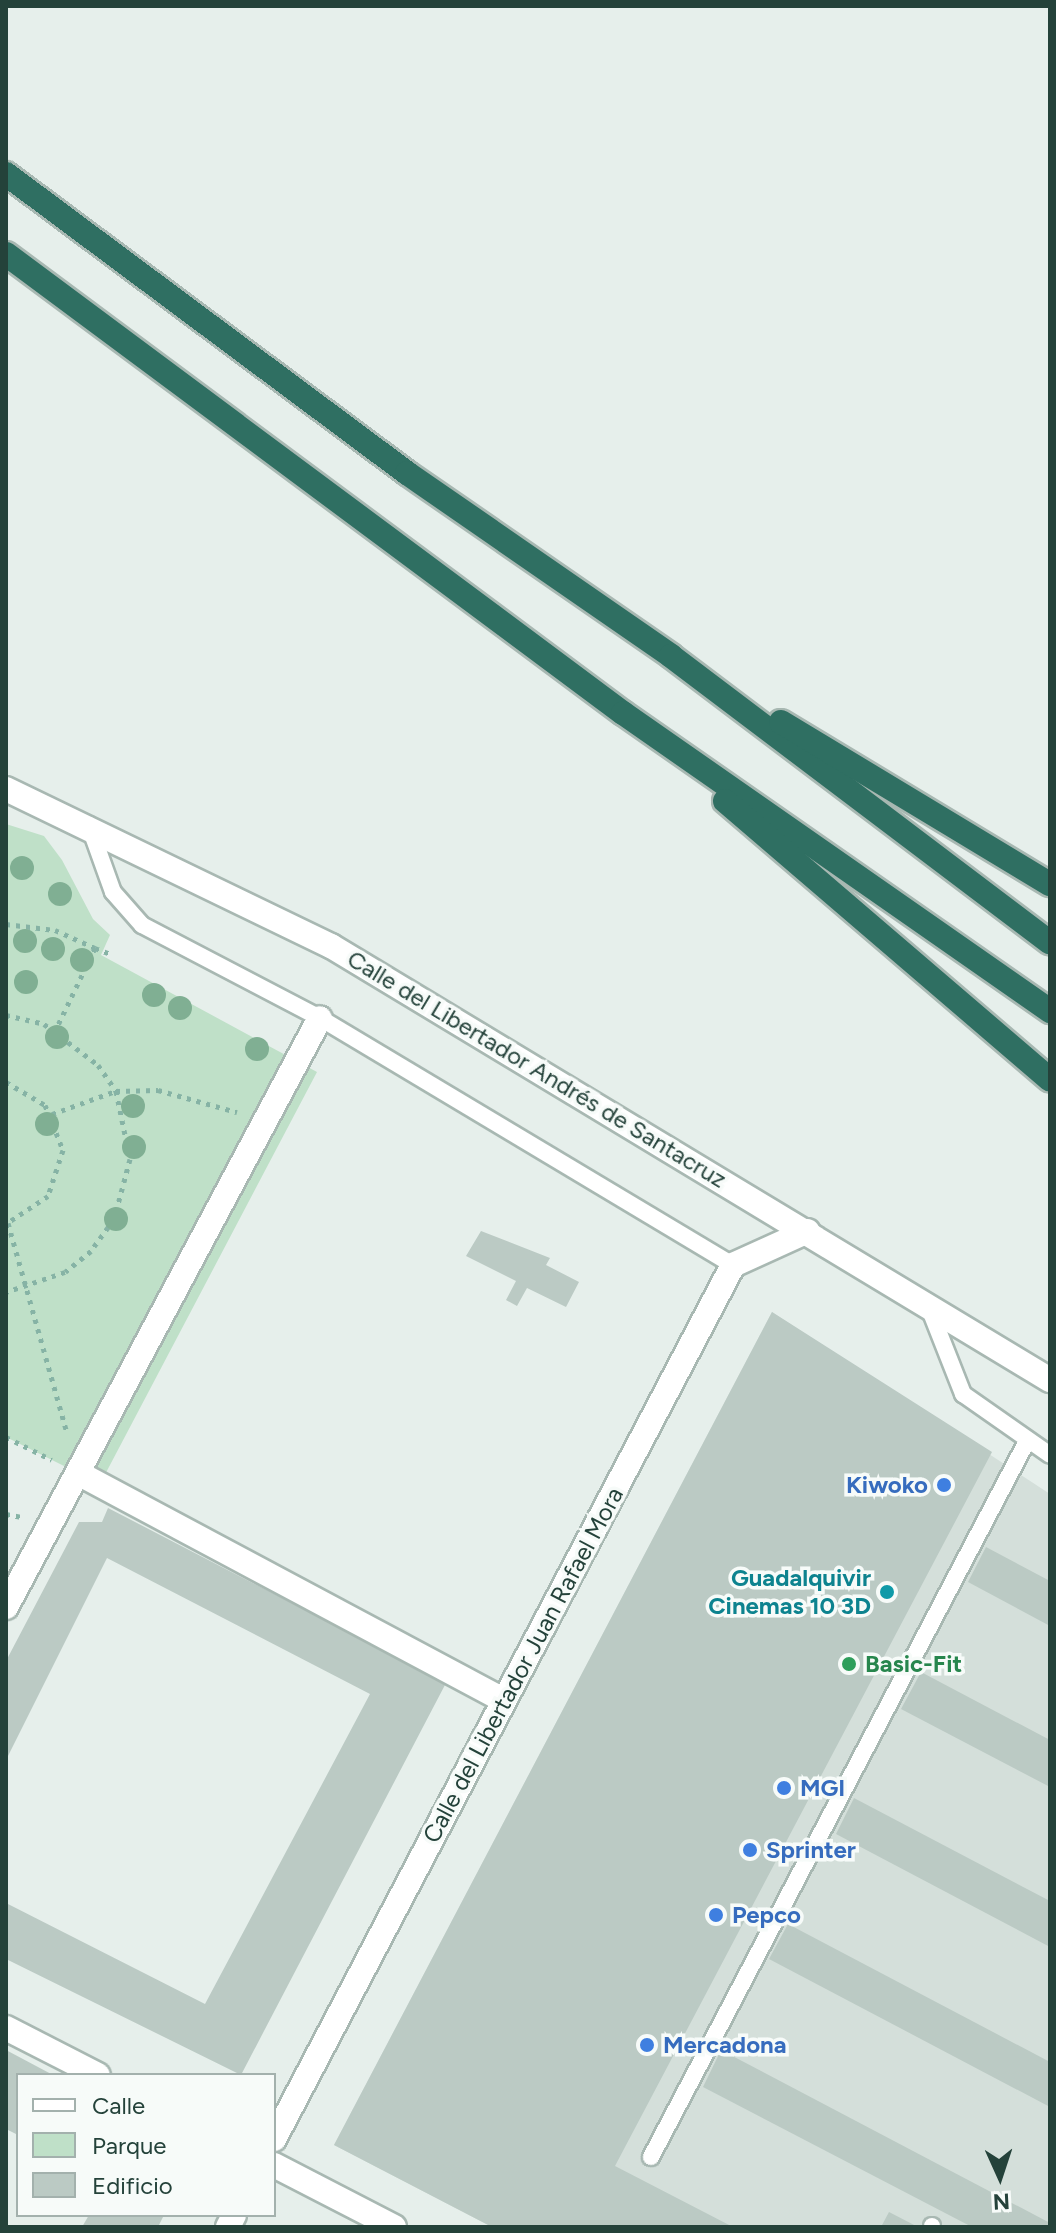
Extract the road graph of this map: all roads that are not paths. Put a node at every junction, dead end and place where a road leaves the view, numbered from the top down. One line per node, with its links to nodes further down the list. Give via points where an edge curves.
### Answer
1 (6, 174): 3 (highway, via 407,473)
2 (6, 254): 4 (highway)
3 (671, 656): 7 (highway); 8 (highway)
4 (623, 713): 9 (highway); 11 (highway)
5 (6, 789): 6 (street, Calle del Libertador Andrés de Santacruz)
6 (88, 824): 10 (lane, via 113,892 142,925); 12 (street, Calle del Libertador Andrés de Santacruz, via 331,946)
7 (1050, 884)
8 (1050, 943)
9 (1050, 1011)
10 (320, 1018): 13 (lane); 18 (street)
11 (1050, 1080)
12 (808, 1231): 13 (street); 14 (street, Calle del Libertador Andrés de Santacruz)
13 (733, 1265): 20 (street, Calle del Libertador Juan Rafael Mora)
14 (928, 1304): 15 (street, Calle del Libertador Andrés de Santacruz); 16 (lane, via 963,1394)
15 (1050, 1380)
16 (1027, 1441): 17 (lane); 24 (lane)
17 (1050, 1455)
18 (78, 1473): 19 (street); 20 (street)
19 (6, 1607)
20 (504, 1700): 23 (street, Calle del Libertador Juan Rafael Mora)
21 (6, 2028): 22 (street)
22 (94, 2073)
23 (276, 2135)
24 (651, 2157)
25 (276, 2166): 26 (street)
26 (394, 2227)

